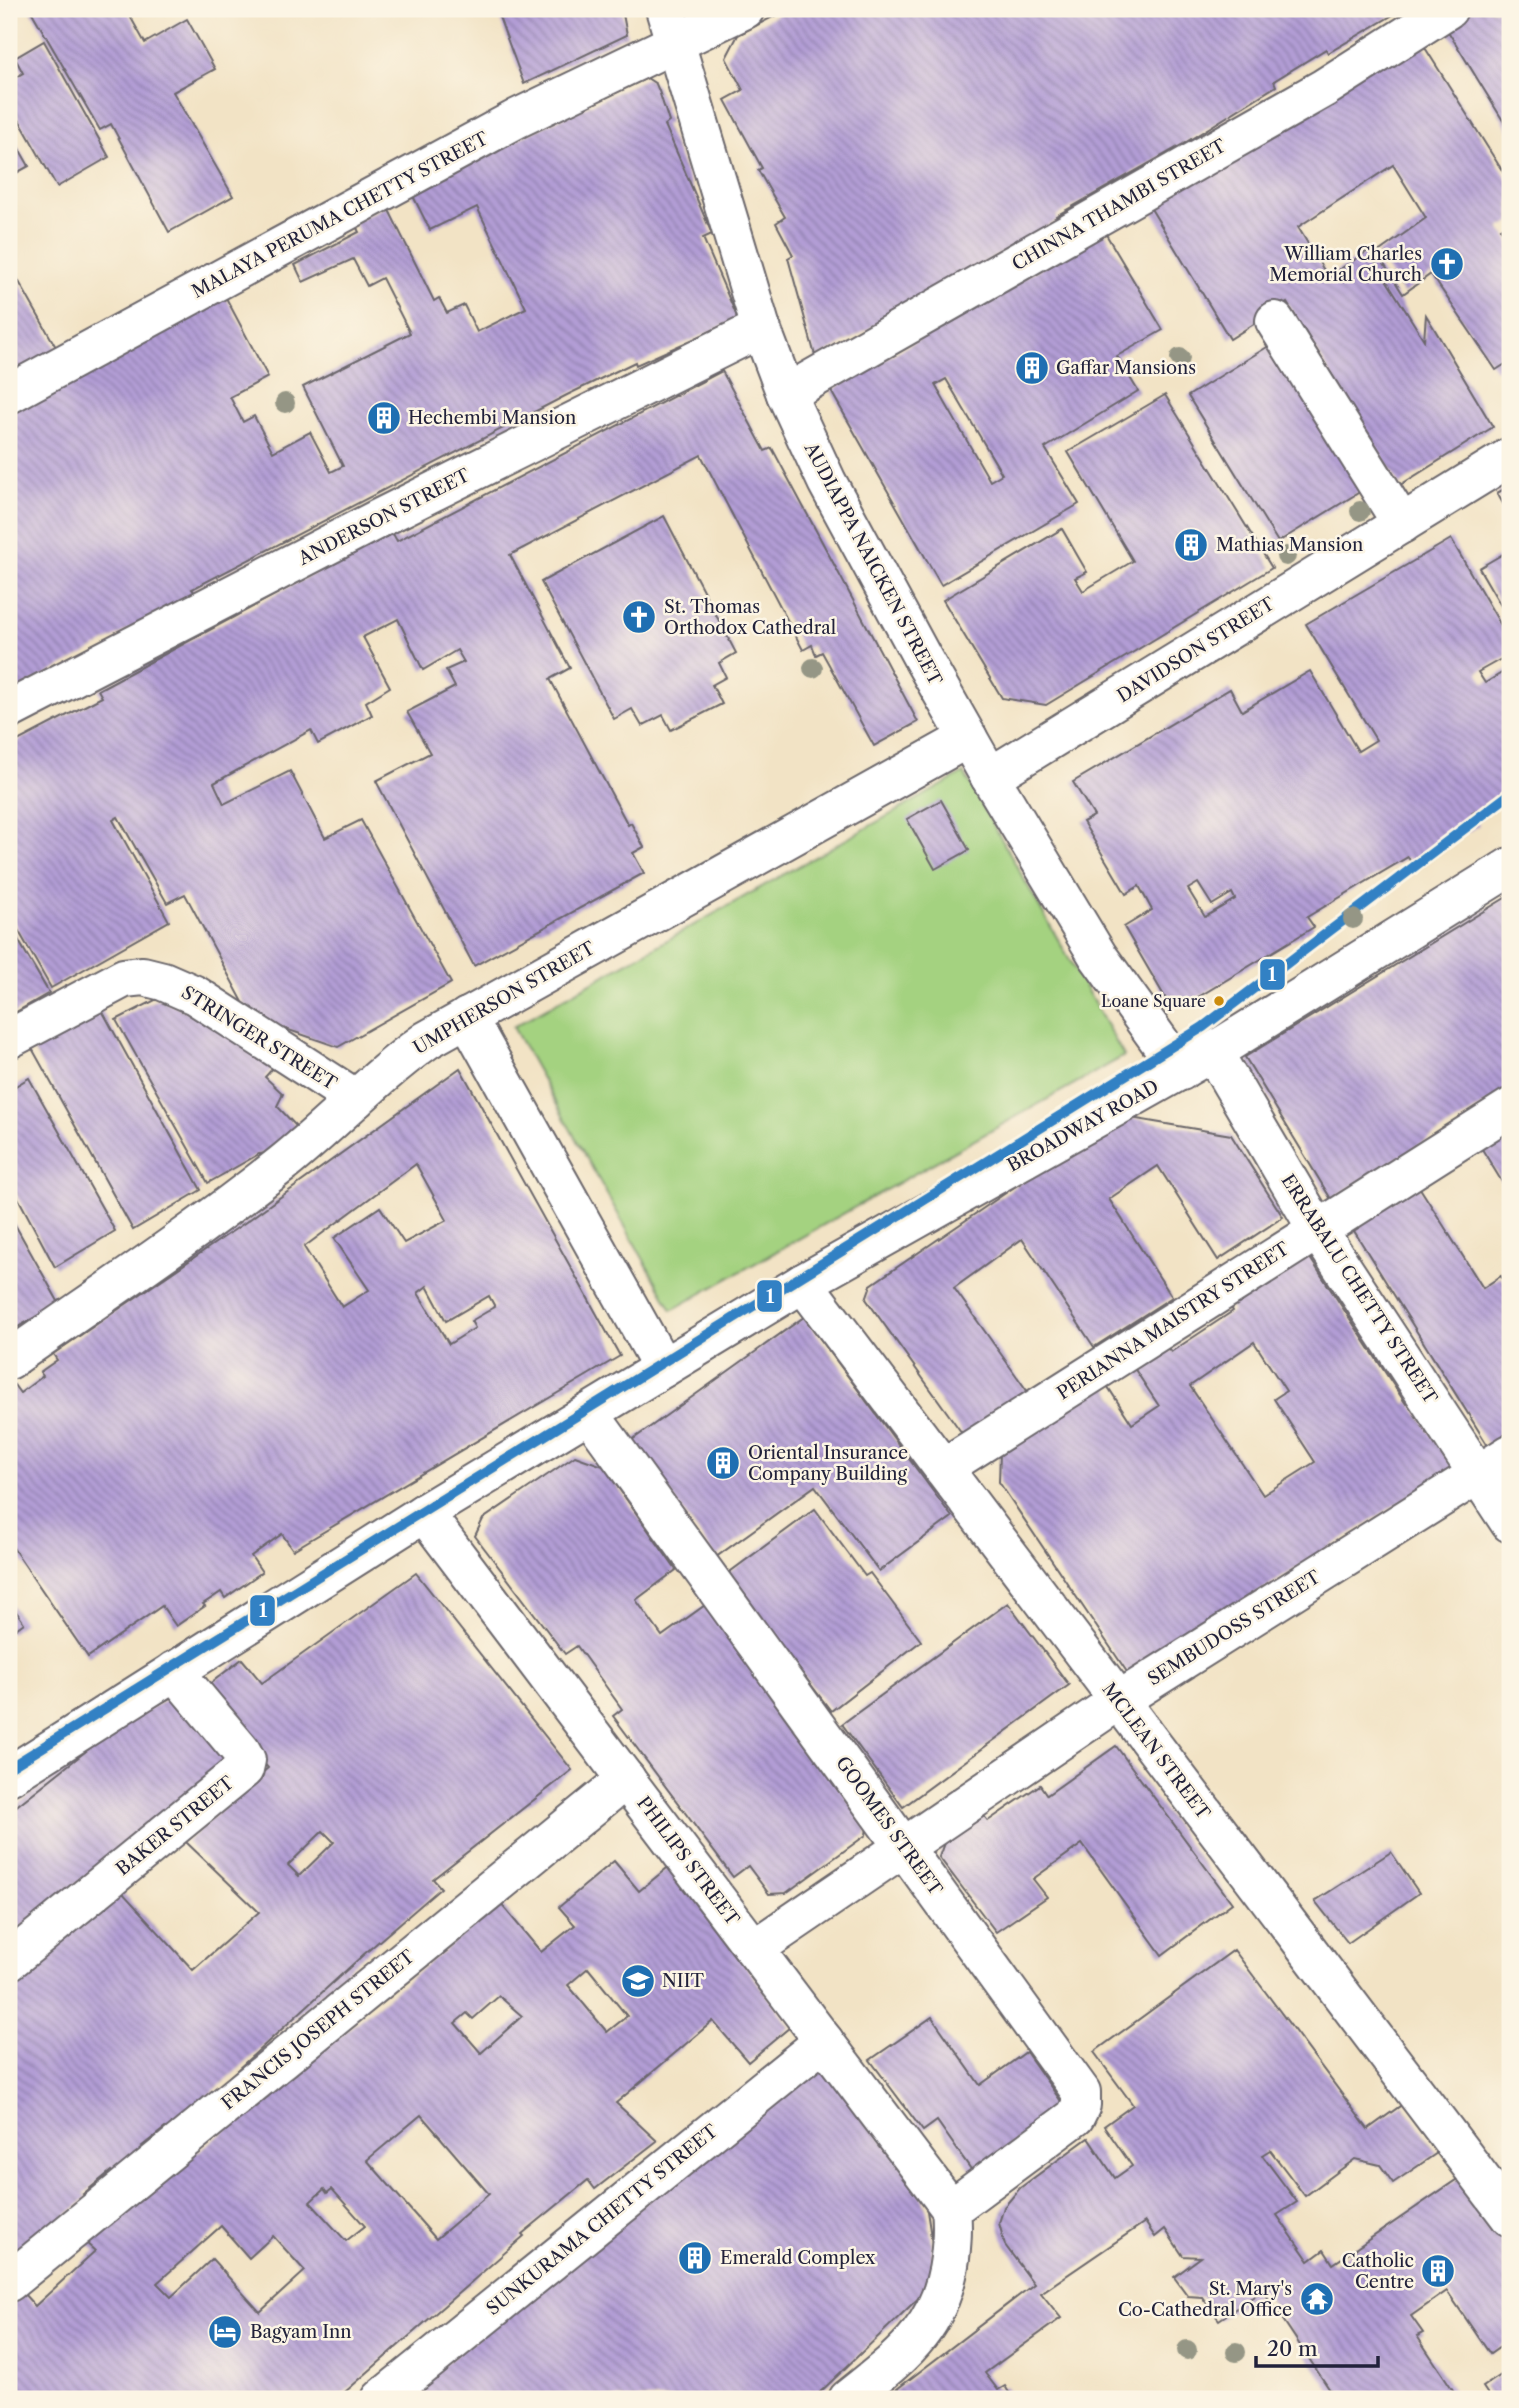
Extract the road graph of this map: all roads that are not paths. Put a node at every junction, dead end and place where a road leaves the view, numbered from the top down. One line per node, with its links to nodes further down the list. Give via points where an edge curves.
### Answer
1 (745, 9): 3 (street, MALAYA PERUMA CHETTY STREET)
2 (1448, 9): 7 (street, CHINNA THAMBI STREET, via 1324,88)
3 (670, 26): 5 (street, AUDIAPPA NAICKEN STREET); 6 (street, MALAYA PERUMA CHETTY STREET, via 518,118)
4 (1275, 321): 9 (street)
5 (761, 328): 7 (street, AUDIAPPA NAICKEN STREET); 10 (street, ANDERSON STREET)
6 (9, 394)
7 (786, 394): 11 (street, AUDIAPPA NAICKEN STREET, via 832,492)
8 (1510, 457): 9 (street, DAVIDSON STREET)
9 (1402, 524): 12 (street, DAVIDSON STREET)
10 (9, 710)
11 (968, 738): 12 (street, AUDIAPPA NAICKEN STREET); 14 (street, UMPHERSON STREET)
12 (990, 777): 16 (street, AUDIAPPA NAICKEN STREET, via 1098,956)
13 (1510, 867): 16 (street, BROADWAY ROAD)
14 (467, 1017): 17 (street, UMPHERSON STREET, via 411,1051); 22 (street)
15 (9, 1038): 17 (street, STRINGER STREET, via 124,978 143,976 195,995)
16 (1197, 1062): 19 (street, ERRABALU CHETTY STREET); 20 (street, BROADWAY ROAD)
17 (356, 1099): 21 (street, UMPHERSON STREET, via 238,1199)
18 (1510, 1108): 19 (street, PERIANNA MAISTRY STREET)
19 (1317, 1229): 24 (street, ERRABALU CHETTY STREET); 25 (street, PERIANNA MAISTRY STREET)
20 (803, 1283): 22 (street, BROADWAY ROAD); 25 (street, MCLEAN STREET)
21 (9, 1360)
22 (663, 1368): 23 (street, BROADWAY ROAD)
23 (589, 1413): 26 (street, BROADWAY ROAD); 32 (street, GOOMES STREET)
24 (1495, 1464): 27 (street, ERRABALU CHETTY STREET); 29 (street, SEMBUDOSS STREET)
25 (943, 1468): 29 (street, MCLEAN STREET)
26 (424, 1513): 28 (street, BROADWAY ROAD); 31 (street, PHILIPS STREET)
27 (1510, 1523)
28 (174, 1671): 30 (street, BROADWAY ROAD); 34 (street, BAKER STREET, via 242,1751 244,1769)
29 (1118, 1700): 32 (street, SEMBUDOSS STREET); 37 (street, MCLEAN STREET)
30 (9, 1776)
31 (626, 1779): 33 (street, PHILIPS STREET); 38 (street, FRANCIS JOSEPH STREET)
32 (904, 1846): 33 (street, SEMBUDOSS STREET); 36 (street, GOOMES STREET, via 1081,2091 1075,2117)
33 (754, 1949): 35 (street, PHILIPS STREET)
34 (9, 1961)
35 (824, 2041): 36 (street, PHILIPS STREET); 39 (street, SUNKURAMA CHETTY STREET)
36 (951, 2210): 40 (street, via 953,2241 939,2307 905,2351)
37 (1510, 2217)
38 (9, 2282)
39 (381, 2399)
40 (848, 2399)

